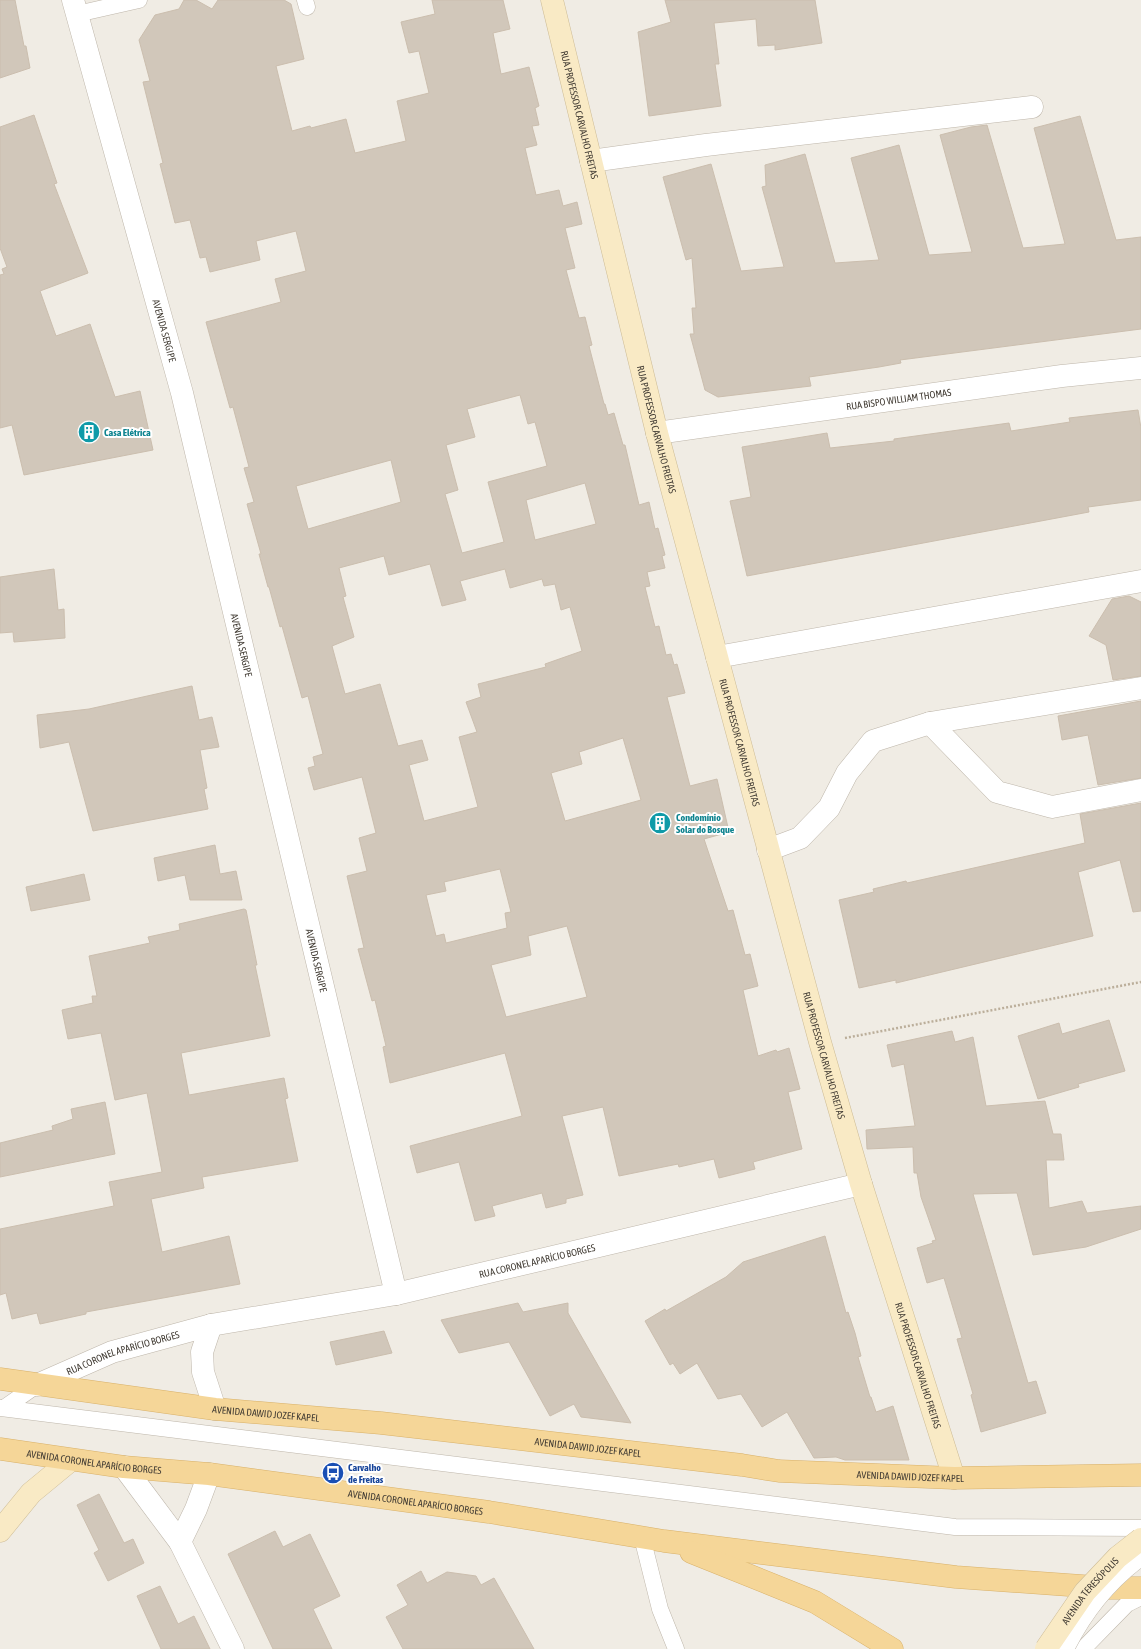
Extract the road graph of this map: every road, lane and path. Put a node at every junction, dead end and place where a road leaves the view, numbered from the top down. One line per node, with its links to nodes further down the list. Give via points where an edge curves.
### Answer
1 (139, 0): 3 (lane)
2 (552, 0): 5 (street, RUA PROFESSOR CARVALHO FREITAS)
3 (75, 7): 17 (street, AVENIDA SERGIPE, via 182,393)
4 (1032, 107): 5 (street, via 706,144)
5 (591, 161): 7 (street, RUA PROFESSOR CARVALHO FREITAS)
6 (1141, 368): 7 (street, RUA BISPO WILLIAM THOMAS, via 1062,376)
7 (657, 433): 9 (street, RUA PROFESSOR CARVALHO FREITAS)
8 (1141, 582): 9 (street)
9 (717, 657): 13 (street, RUA PROFESSOR CARVALHO FREITAS)
10 (1141, 688): 11 (street)
11 (930, 723): 12 (street, via 997,792 1052,807); 13 (street, via 873,741 847,773 829,808 800,838)
12 (1141, 790)
13 (768, 850): 15 (street, RUA PROFESSOR CARVALHO FREITAS)
14 (1141, 982): 15 (path)
15 (820, 1042): 16 (street, RUA PROFESSOR CARVALHO FREITAS)
16 (861, 1184): 17 (street, RUA CORONEL APARÍCIO BORGES); 28 (street, RUA PROFESSOR CARVALHO FREITAS)
17 (396, 1294): 18 (street, RUA CORONEL APARÍCIO BORGES)
18 (211, 1325): 20 (street, RUA CORONEL APARÍCIO BORGES, via 112,1352); 22 (street, via 202,1352 203,1372)
19 (0, 1379): 20 (main road)
20 (37, 1385): 21 (lane); 22 (main road, AVENIDA DAWID JOZEF KAPEL)
21 (2, 1408): 29 (lane, via 955,1527)
22 (215, 1409): 28 (main road, AVENIDA DAWID JOZEF KAPEL, via 397,1424 779,1471)
23 (0, 1448): 24 (main road, AVENIDA CORONEL APARÍCIO BORGES)
24 (71, 1460): 25 (main road, AVENIDA CORONEL APARÍCIO BORGES); 30 (street, via 32,1493)
25 (124, 1467): 26 (main road, AVENIDA CORONEL APARÍCIO BORGES); 34 (street)
26 (209, 1474): 31 (main road, AVENIDA CORONEL APARÍCIO BORGES, via 489,1512); 34 (street)
27 (1141, 1475): 28 (main road, AVENIDA DAWID JOZEF KAPEL)
28 (954, 1478)
29 (1141, 1528)
30 (0, 1531)
31 (642, 1537): 33 (main road, AVENIDA CORONEL APARÍCIO BORGES); 39 (lane, via 660,1609)
32 (1141, 1539): 41 (street, AVENIDA TERESÓPOLIS, bridge, via 1118,1557 1085,1592)
33 (664, 1541): 36 (main road, via 956,1577); 40 (main road, via 815,1602)
34 (180, 1542): 38 (street)
35 (1141, 1558): 42 (lane, bridge, via 1096,1600)
36 (1141, 1588)
37 (1141, 1597): 43 (lane, via 1127,1604)
38 (233, 1649)
39 (676, 1649)
40 (892, 1649)
41 (1046, 1649)
42 (1066, 1649)
43 (1083, 1649)

